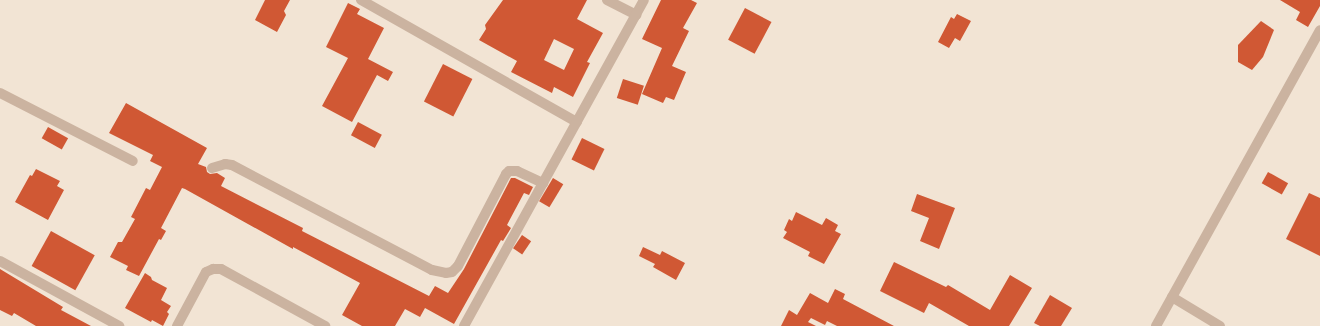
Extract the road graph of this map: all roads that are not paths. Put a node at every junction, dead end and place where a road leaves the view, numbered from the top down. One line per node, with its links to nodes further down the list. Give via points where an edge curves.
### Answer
1 (361, 0): 7 (street)
2 (607, 0): 4 (street)
3 (644, 0): 4 (street)
4 (636, 15): 7 (street)
5 (1320, 30): 12 (street)
6 (0, 93): 8 (street)
7 (577, 122): 10 (street)
8 (133, 160)
9 (212, 168): 10 (street, via 224,164 232,165 432,270 446,274 458,266 509,171 517,171)
10 (543, 183): 16 (street)
11 (0, 261): 13 (street)
12 (1172, 297): 17 (street); 18 (street)
13 (120, 326)
14 (177, 326): 15 (street, via 206,272 213,269 221,269)
15 (325, 326)
16 (464, 326)
17 (1156, 326)
18 (1220, 326)

